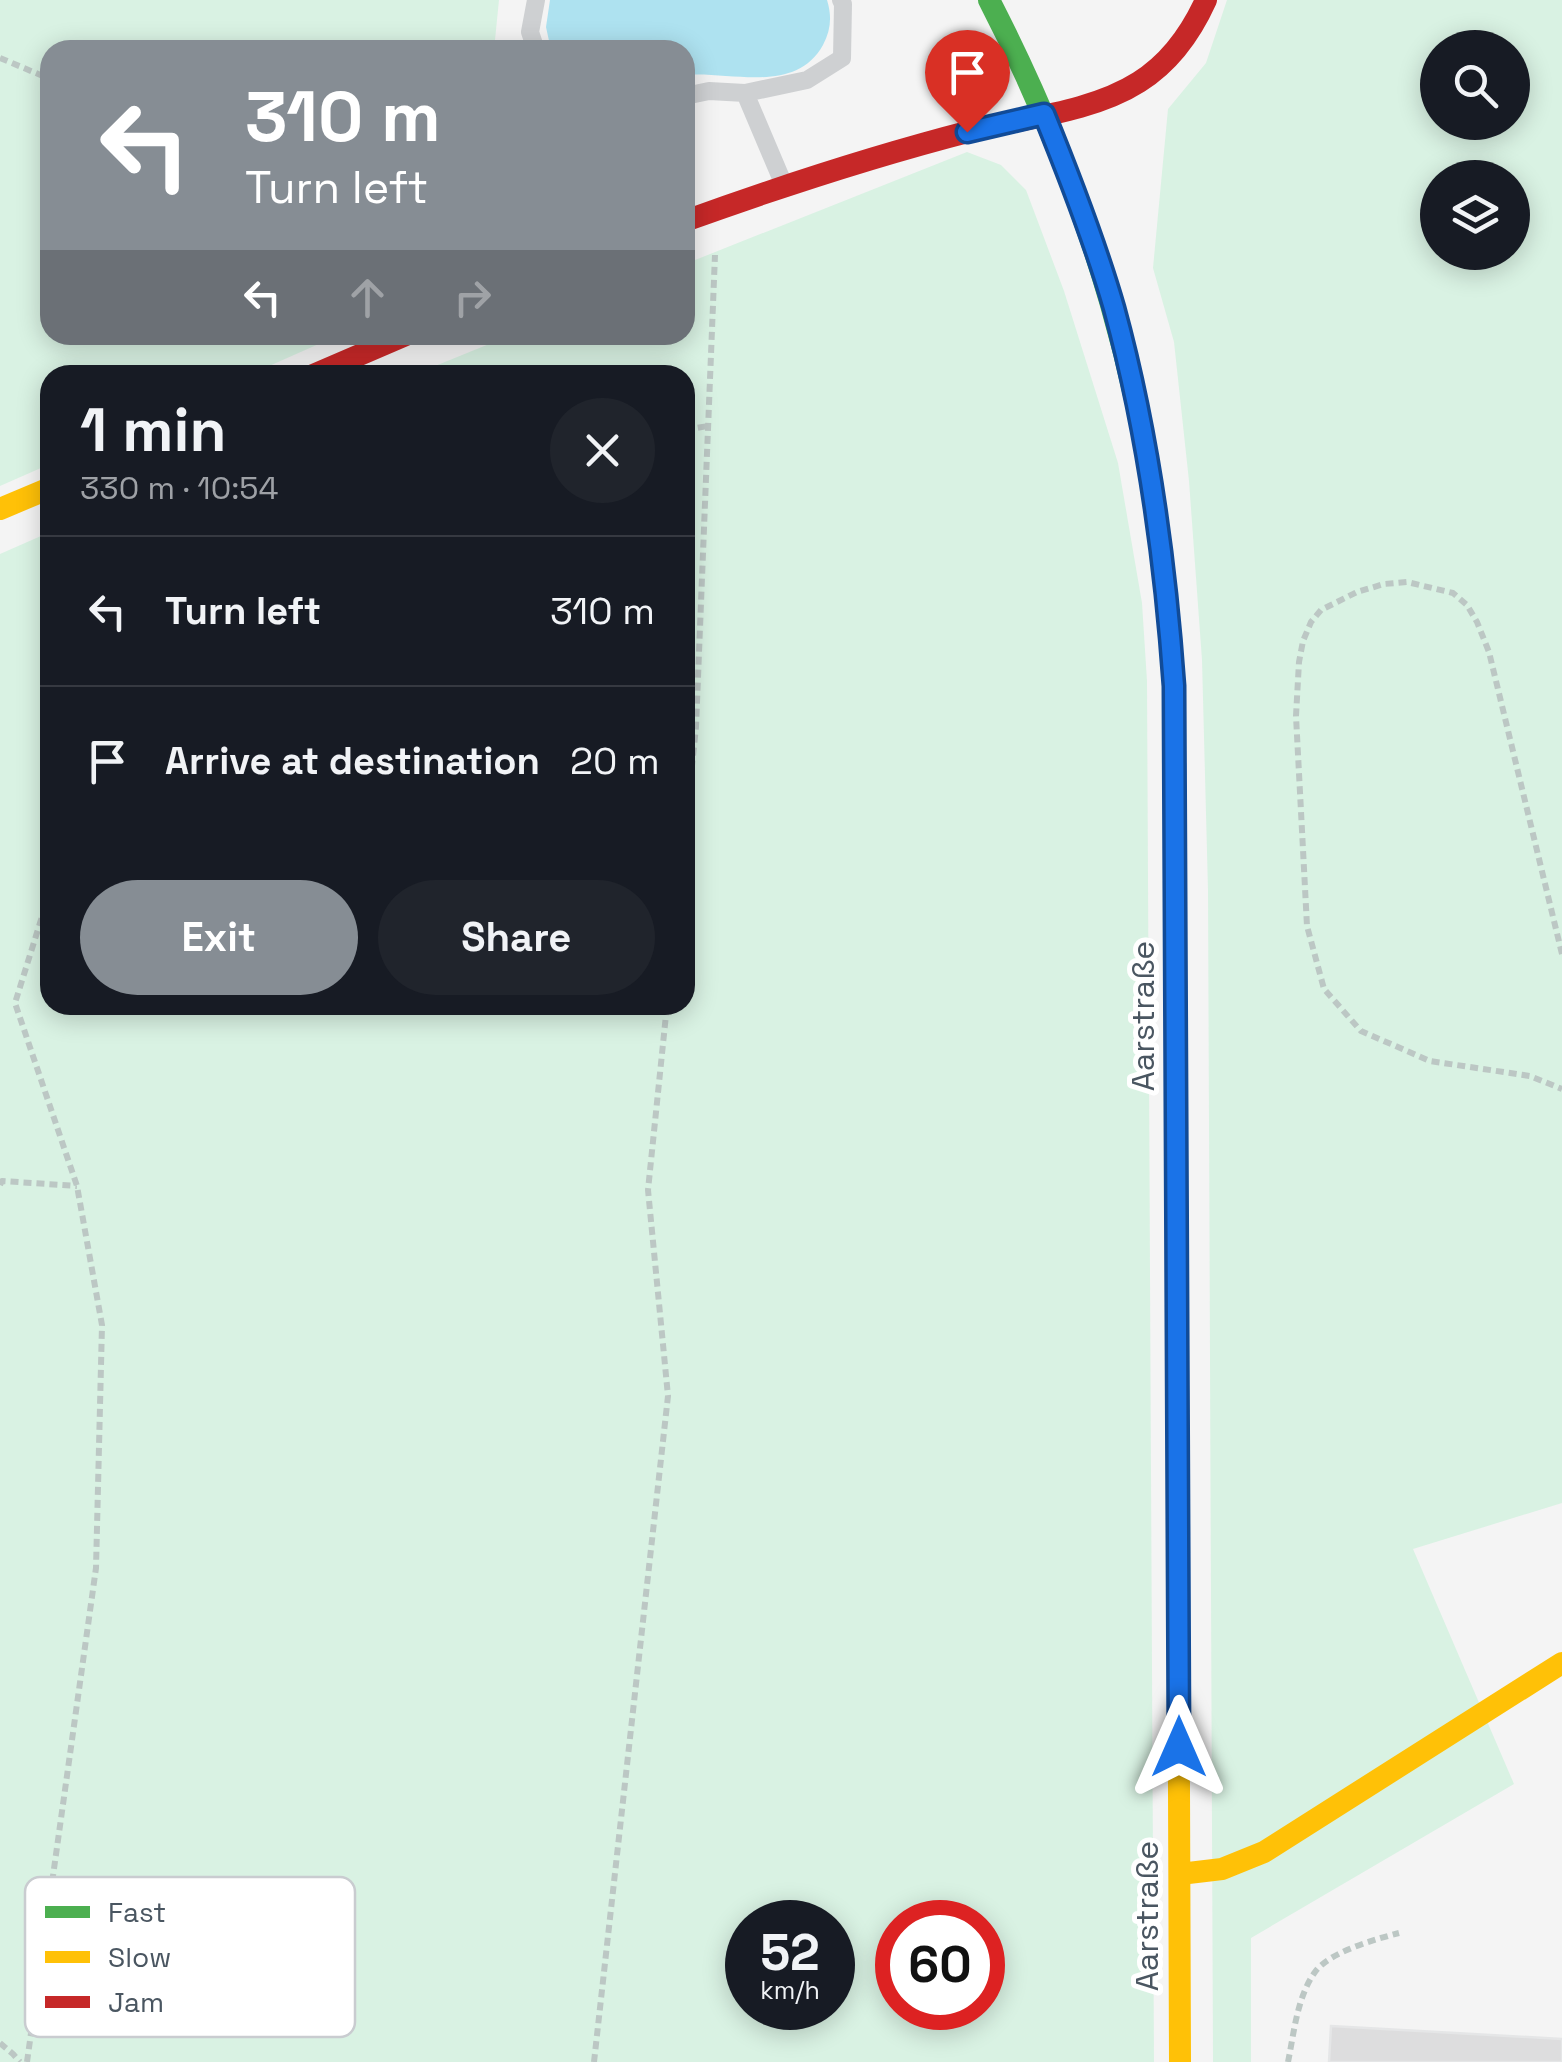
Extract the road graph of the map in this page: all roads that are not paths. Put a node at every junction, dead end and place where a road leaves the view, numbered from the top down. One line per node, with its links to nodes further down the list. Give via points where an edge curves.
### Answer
1 (536, 0): 5 (lane)
2 (841, 0): 6 (lane, via 842,58 807,80)
3 (989, 0): 8 (main road, Aarstraße)
4 (1206, 0): 8 (main road, via 1175,54 1143,81 1106,99)
5 (533, 40)
6 (745, 93): 7 (lane); 9 (lane)
7 (695, 94)
8 (1044, 114): 9 (main road); 16 (main road, Aarstraße, via 1082,210 1138,410 1174,686)
9 (785, 186): 10 (main road)
10 (695, 217)
11 (383, 345): 12 (main road)
12 (336, 365)
13 (40, 492): 14 (main road)
14 (0, 509)
15 (1562, 1663): 16 (main road, via 1264,1852 1222,1869)
16 (1180, 1874): 17 (main road, Aarstraße)
17 (1180, 2062)

